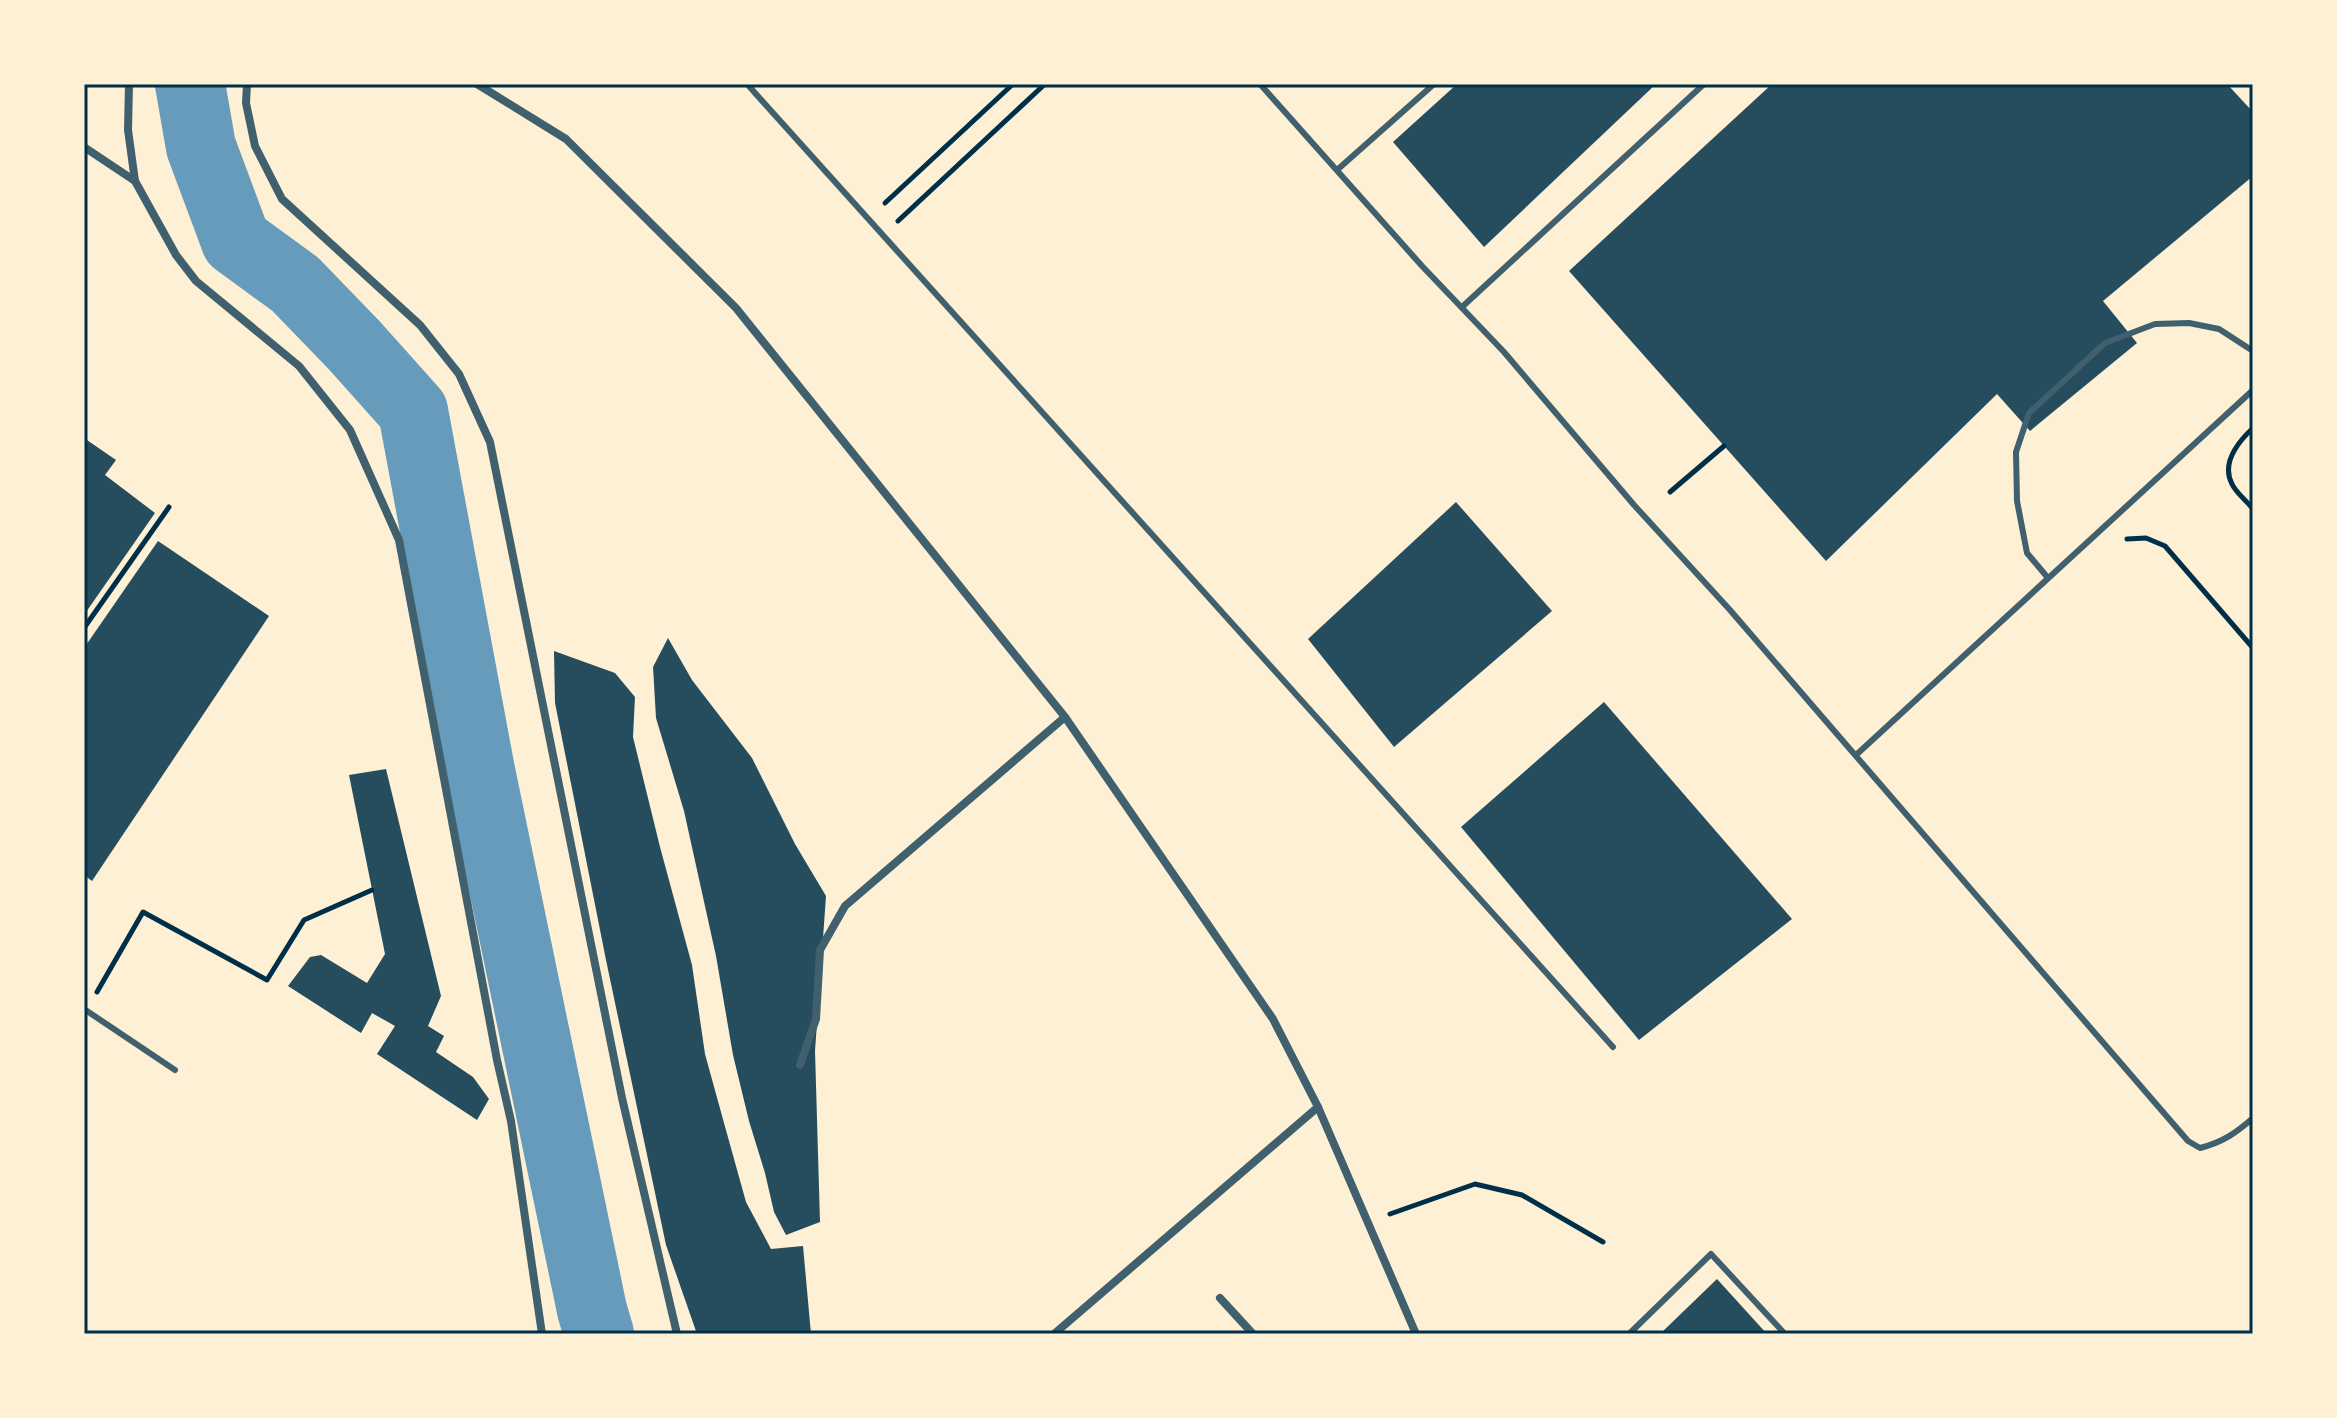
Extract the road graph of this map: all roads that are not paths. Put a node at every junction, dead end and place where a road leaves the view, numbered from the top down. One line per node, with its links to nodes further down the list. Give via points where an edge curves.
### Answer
1 (129, 84): 10 (street)
2 (247, 84): 25 (street, via 255,146 282,199 420,325 459,374 490,442 622,1098)
3 (477, 84): 15 (street, via 566,139 736,308)
4 (747, 84): 18 (lane)
5 (1260, 84): 9 (lane)
6 (1434, 84): 9 (lane)
7 (1704, 84): 11 (lane)
8 (84, 147): 10 (street)
9 (1337, 170): 11 (lane)
10 (135, 181): 24 (street, via 196,281 299,366 350,430 399,540 511,1121)
11 (1462, 307): 16 (lane)
12 (2253, 351): 14 (lane, via 2219,329 2155,324 2105,343 2029,413 2016,452 2017,501 2027,553)
13 (2253, 390): 14 (lane)
14 (2048, 578): 16 (lane)
15 (1065, 717): 19 (street, via 845,906 820,950 816,1019); 21 (street, via 1273,1019)
16 (1856, 755): 22 (lane, via 2188,1141 2200,1148 2230,1138)
17 (85, 1010): 20 (lane)
18 (1613, 1047)
19 (800, 1065)
20 (175, 1070)
21 (1318, 1107): 26 (street); 28 (street)
22 (2253, 1118)
23 (1220, 1298): 27 (street)
24 (542, 1334)
25 (677, 1334)
26 (1054, 1334)
27 (1253, 1334)
28 (1416, 1334)
29 (1629, 1334): 30 (lane, via 1711,1254)
30 (1785, 1334)

